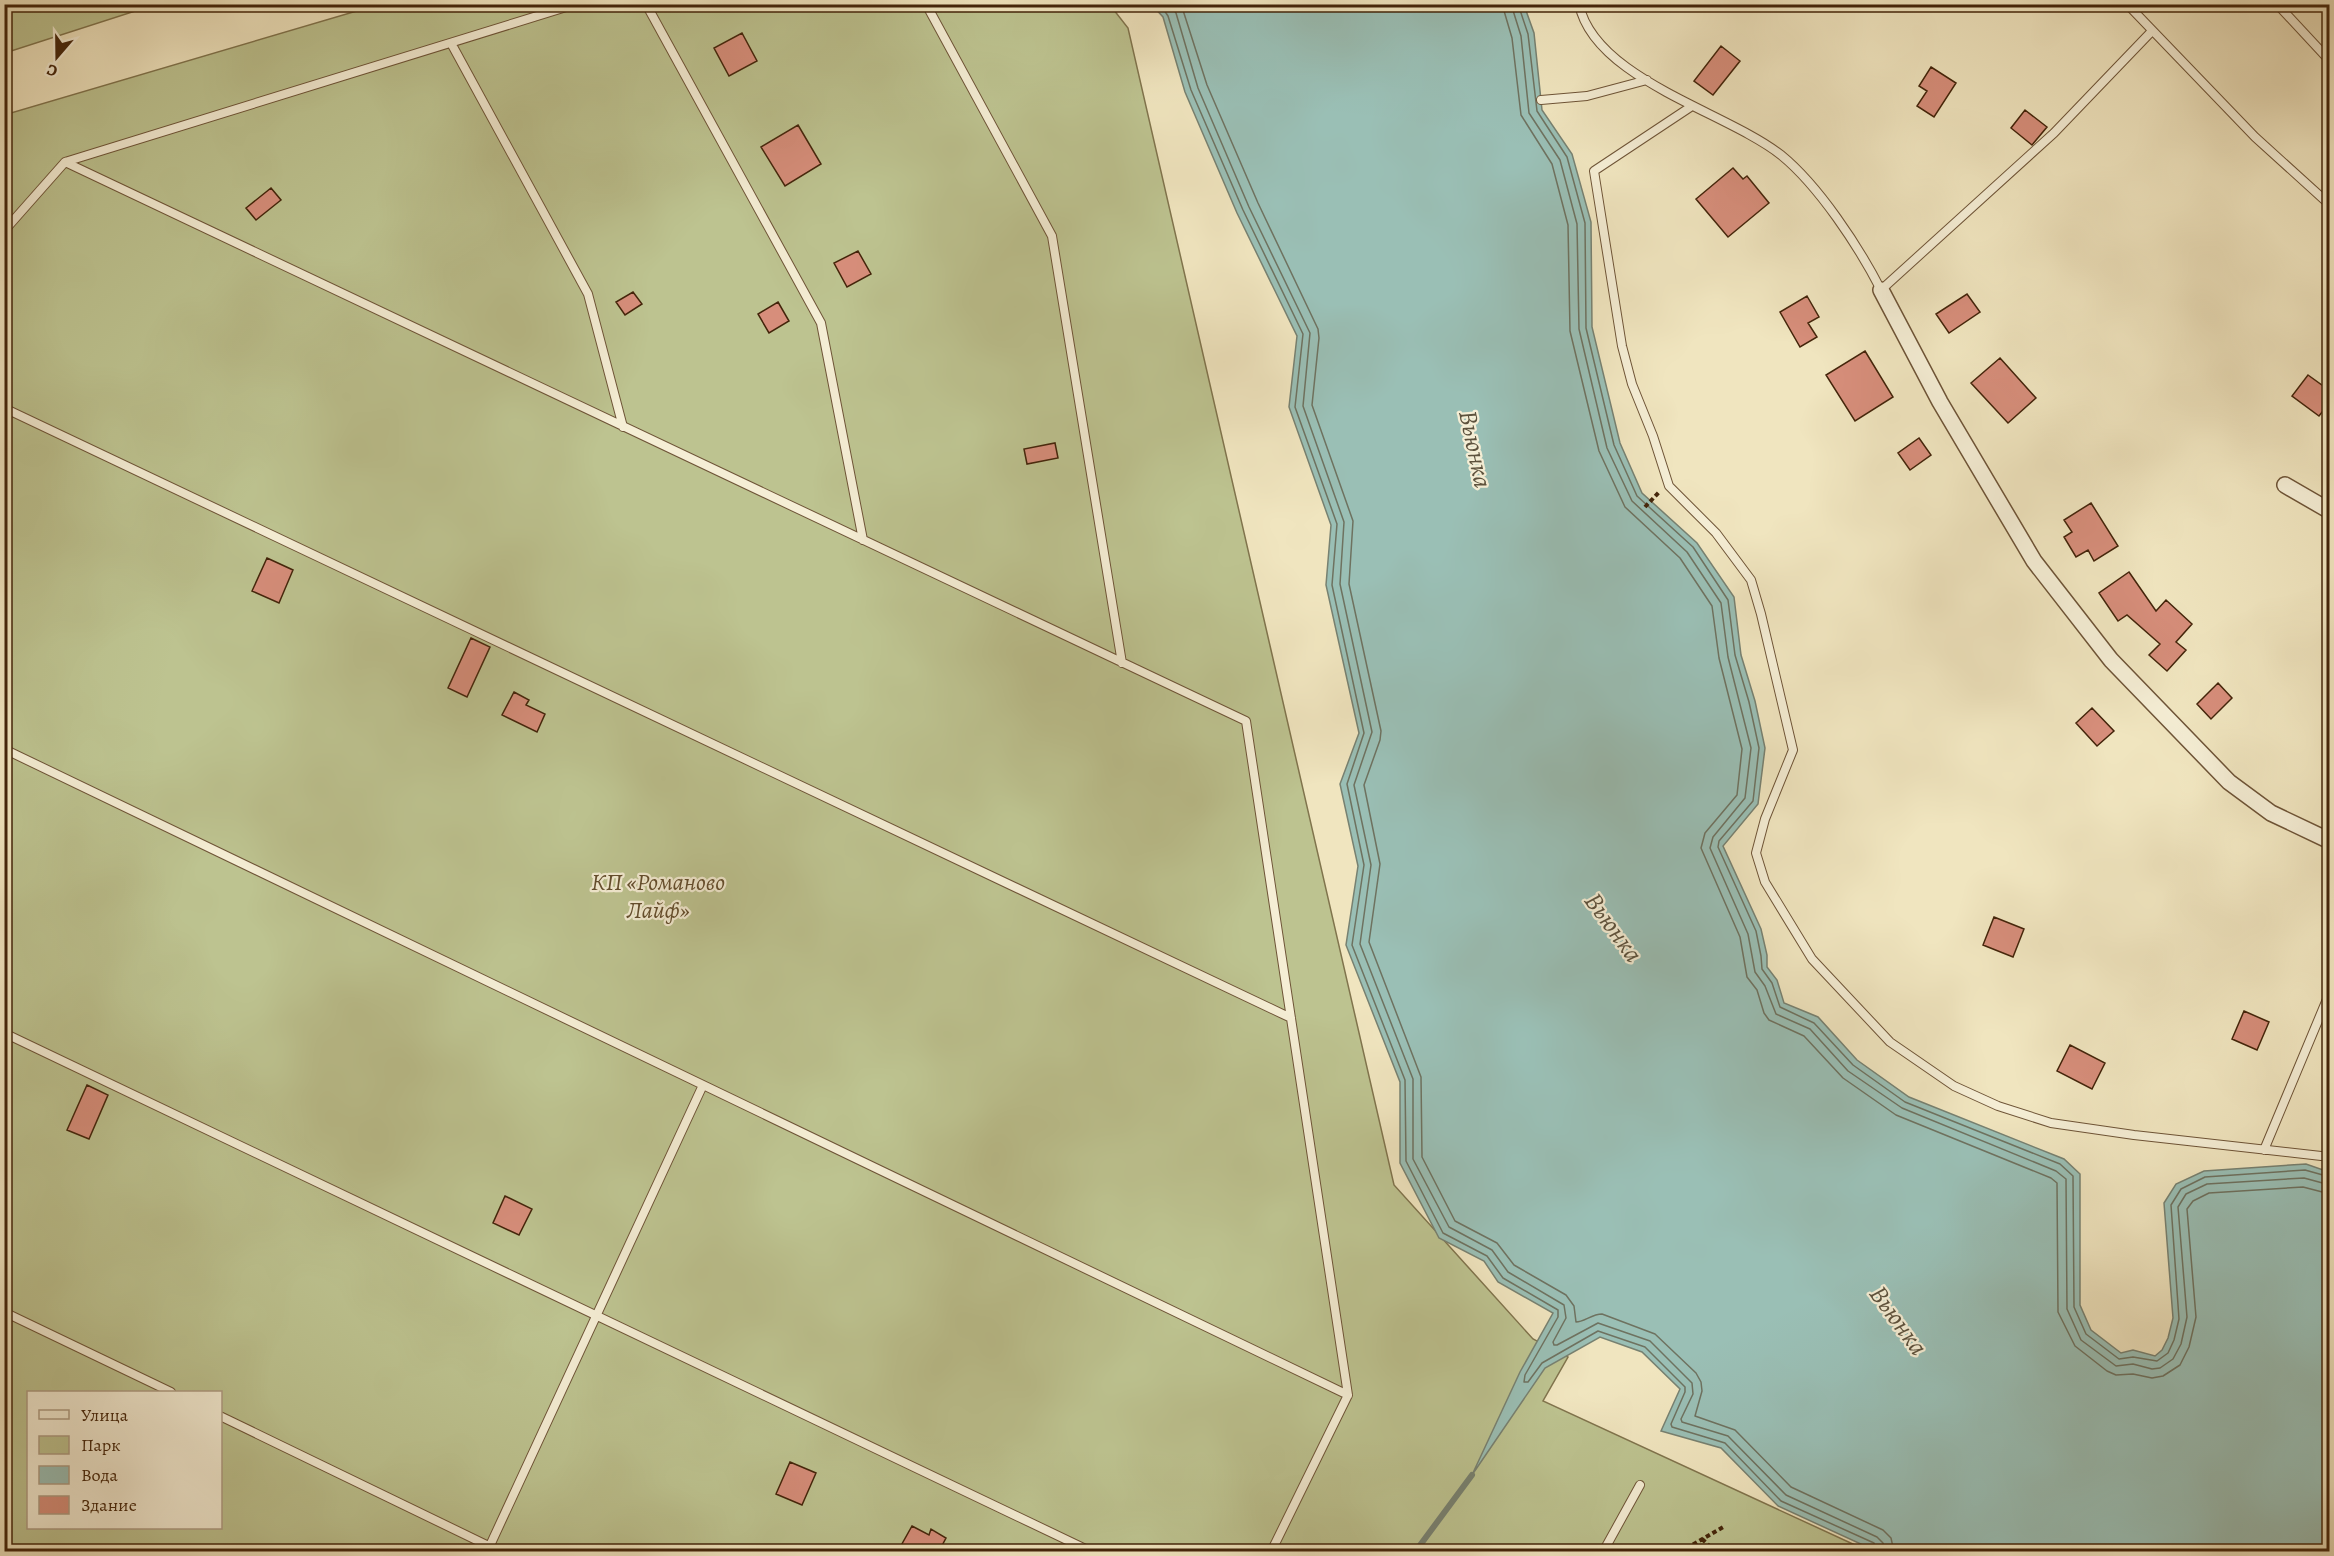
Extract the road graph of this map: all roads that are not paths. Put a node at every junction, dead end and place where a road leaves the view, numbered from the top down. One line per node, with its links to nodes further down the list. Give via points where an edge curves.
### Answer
1 (576, 4): 8 (lane)
2 (646, 4): 21 (lane, via 821,323)
3 (926, 4): 22 (lane, via 1052,236)
4 (1579, 4): 10 (lane, via 1584,23 1600,44)
5 (2127, 4): 7 (lane)
6 (2277, 4): 9 (lane)
7 (2151, 32): 14 (lane, via 2255,137); 16 (lane, via 2054,133)
8 (451, 43): 13 (lane); 18 (lane, via 588,294)
9 (2330, 61)
10 (1647, 80): 11 (lane, via 1587,96); 12 (lane)
11 (1541, 99)
12 (1692, 106): 16 (lane, via 1754,136 1790,163 1849,236); 29 (lane, via 1594,171 1622,346 1669,486 1716,533 1751,580 1761,614 1793,750 1765,819 1756,853 1765,882 1812,959 1890,1042 1954,1086 1998,1106 2051,1123)
13 (65, 162): 15 (lane); 18 (lane)
14 (2330, 205)
15 (4, 231)
16 (1881, 290): 24 (street, via 1940,402 2034,561 2111,660 2237,788 2271,813)
17 (4, 408): 26 (lane)
18 (623, 427): 21 (lane)
19 (2285, 485): 20 (street)
20 (2330, 511)
21 (863, 540): 22 (lane)
22 (1122, 663): 26 (lane, via 1246,722)
23 (4, 749): 28 (lane)
24 (2330, 841)
25 (2330, 992): 29 (lane)
26 (1291, 1018): 34 (lane)
27 (4, 1033): 32 (lane)
28 (703, 1085): 32 (lane); 34 (lane)
29 (2264, 1150): 30 (lane)
30 (2330, 1157)
31 (4, 1312): 33 (lane)
32 (596, 1314): 37 (lane); 39 (lane)
33 (169, 1391)
34 (1348, 1395): 40 (lane)
35 (222, 1417): 37 (lane)
36 (1640, 1485): 41 (lane)
37 (488, 1549): 38 (lane)
38 (501, 1551)
39 (1092, 1551)
40 (1271, 1551)
41 (1604, 1551)

